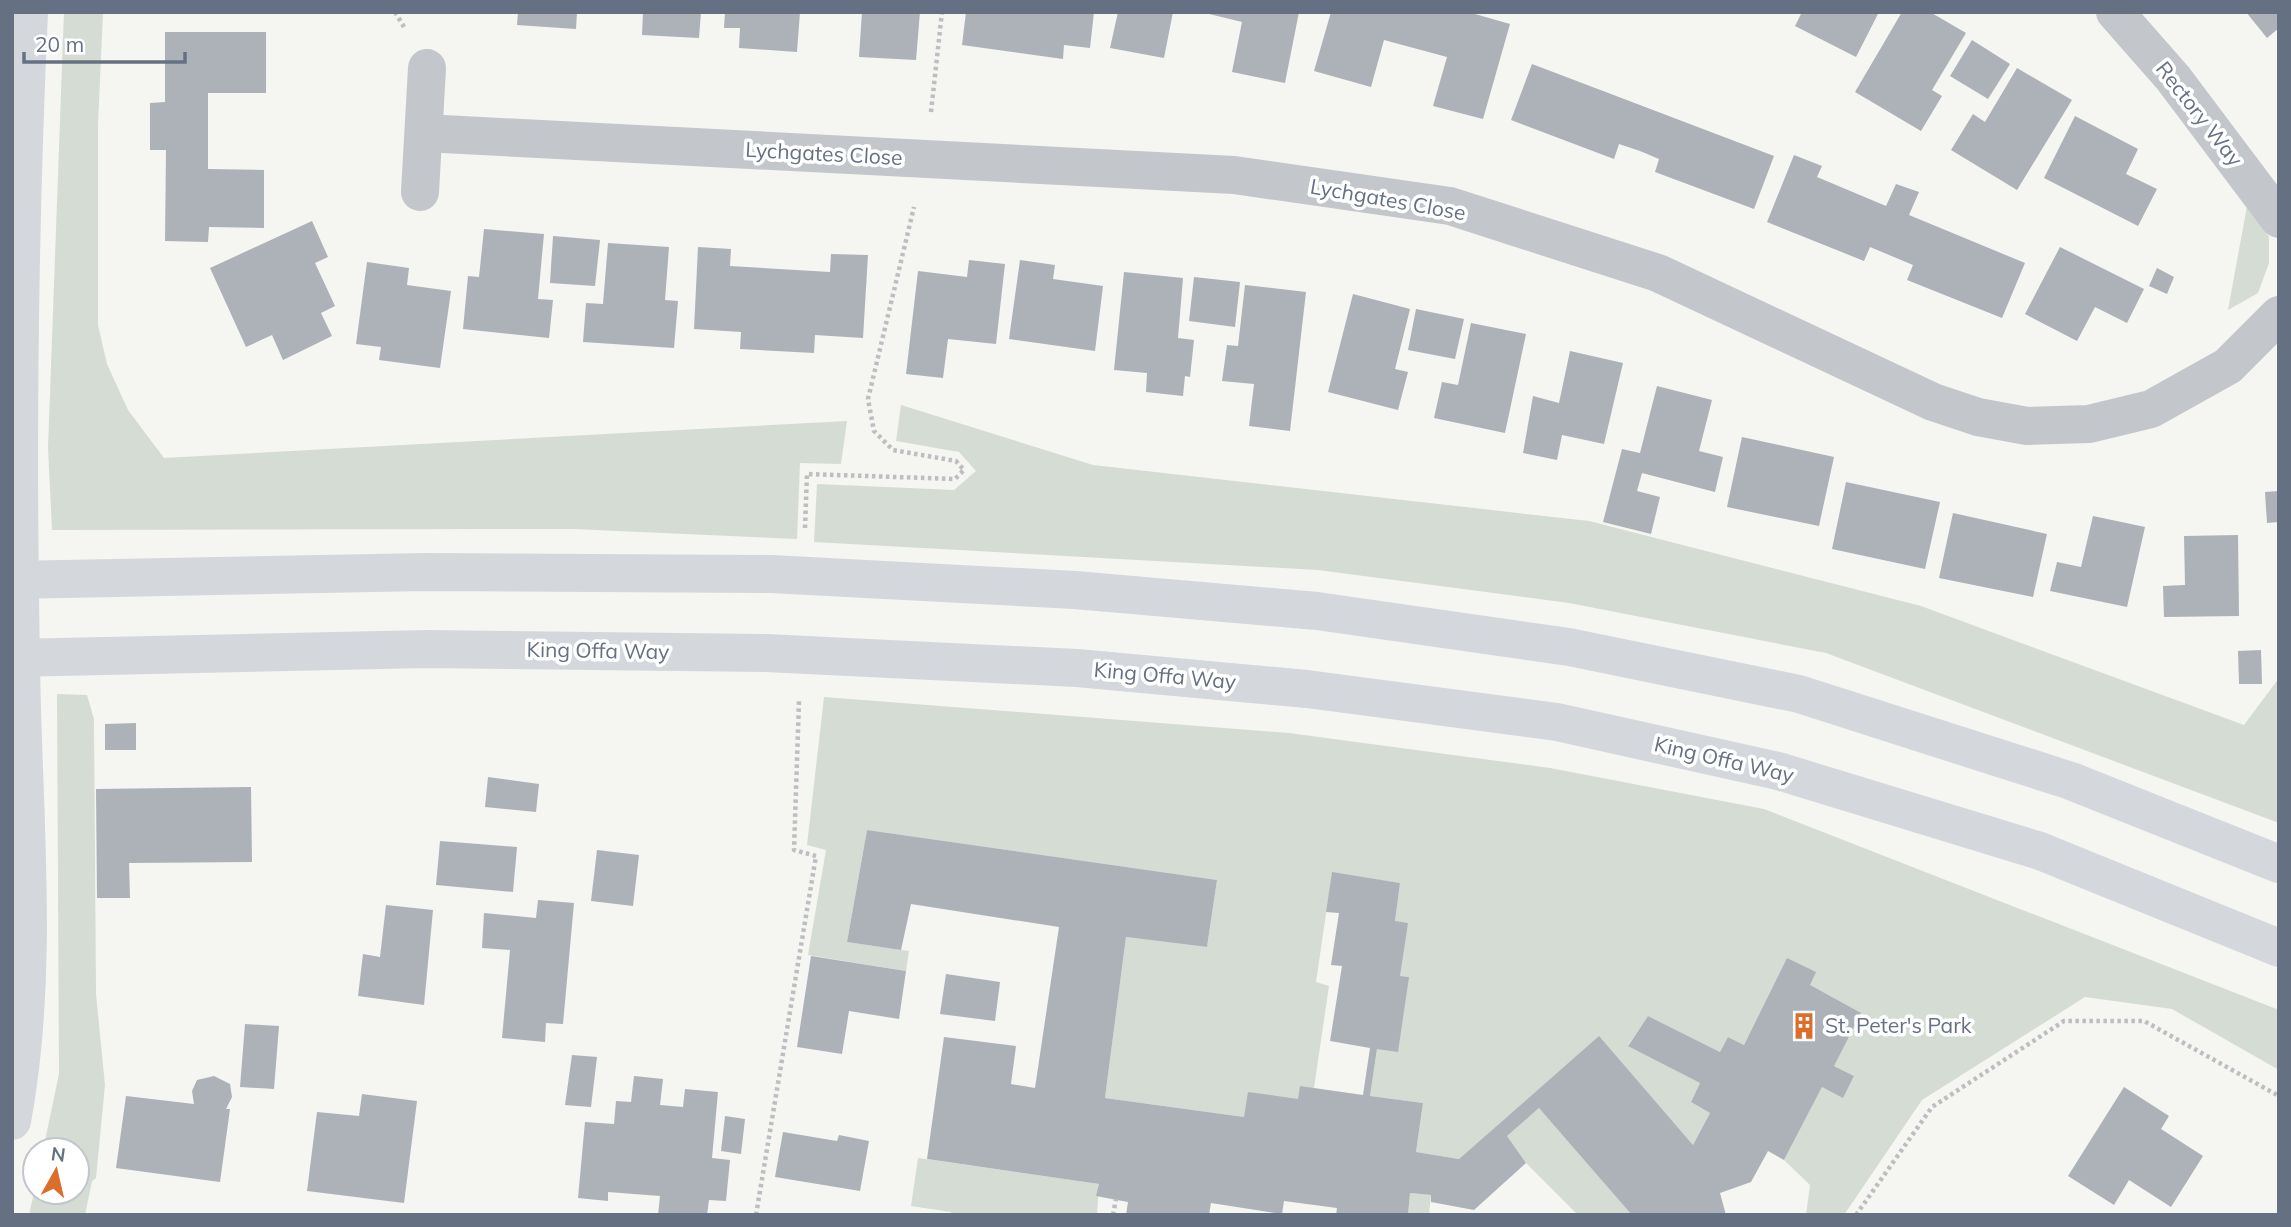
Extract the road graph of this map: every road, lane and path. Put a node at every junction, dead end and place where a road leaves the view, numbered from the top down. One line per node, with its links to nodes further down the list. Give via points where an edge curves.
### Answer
1 (29, 12): 6 (main road)
2 (942, 12): 7 (path)
3 (2115, 12): 9 (street, Rectory Way, via 2172,78)
4 (427, 68): 5 (street)
5 (424, 133): 7 (street, Lychgates Close); 8 (street)
6 (18, 144): 18 (main road, via 18,522 28,963 20,1080)
7 (926, 159): 10 (street, Lychgates Close, via 1234,175 1450,206 1658,273 1933,401 1978,417 2027,426 2089,424 2151,410 2228,366); 11 (path, via 868,399 874,431 893,450 956,461 964,470 955,480)
8 (420, 192)
9 (2279, 219)
10 (2279, 315)
11 (807, 474)
12 (12, 580): 15 (main road, via 427,572 771,574 1074,590 1317,611 1569,647 1799,694 2071,781)
13 (12, 658): 16 (main road, King Offa Way, via 427,649 790,654 1077,668 1349,694 1557,722 1778,771 2040,851)
14 (795, 825): 20 (path, via 794,850 816,856)
15 (2279, 864)
16 (2279, 948)
17 (2279, 1096): 22 (path, via 2144,1021 2064,1021 1932,1107)
18 (12, 1121)
19 (1115, 1199): 21 (path)
20 (756, 1215)
21 (1113, 1215)
22 (1856, 1215)

